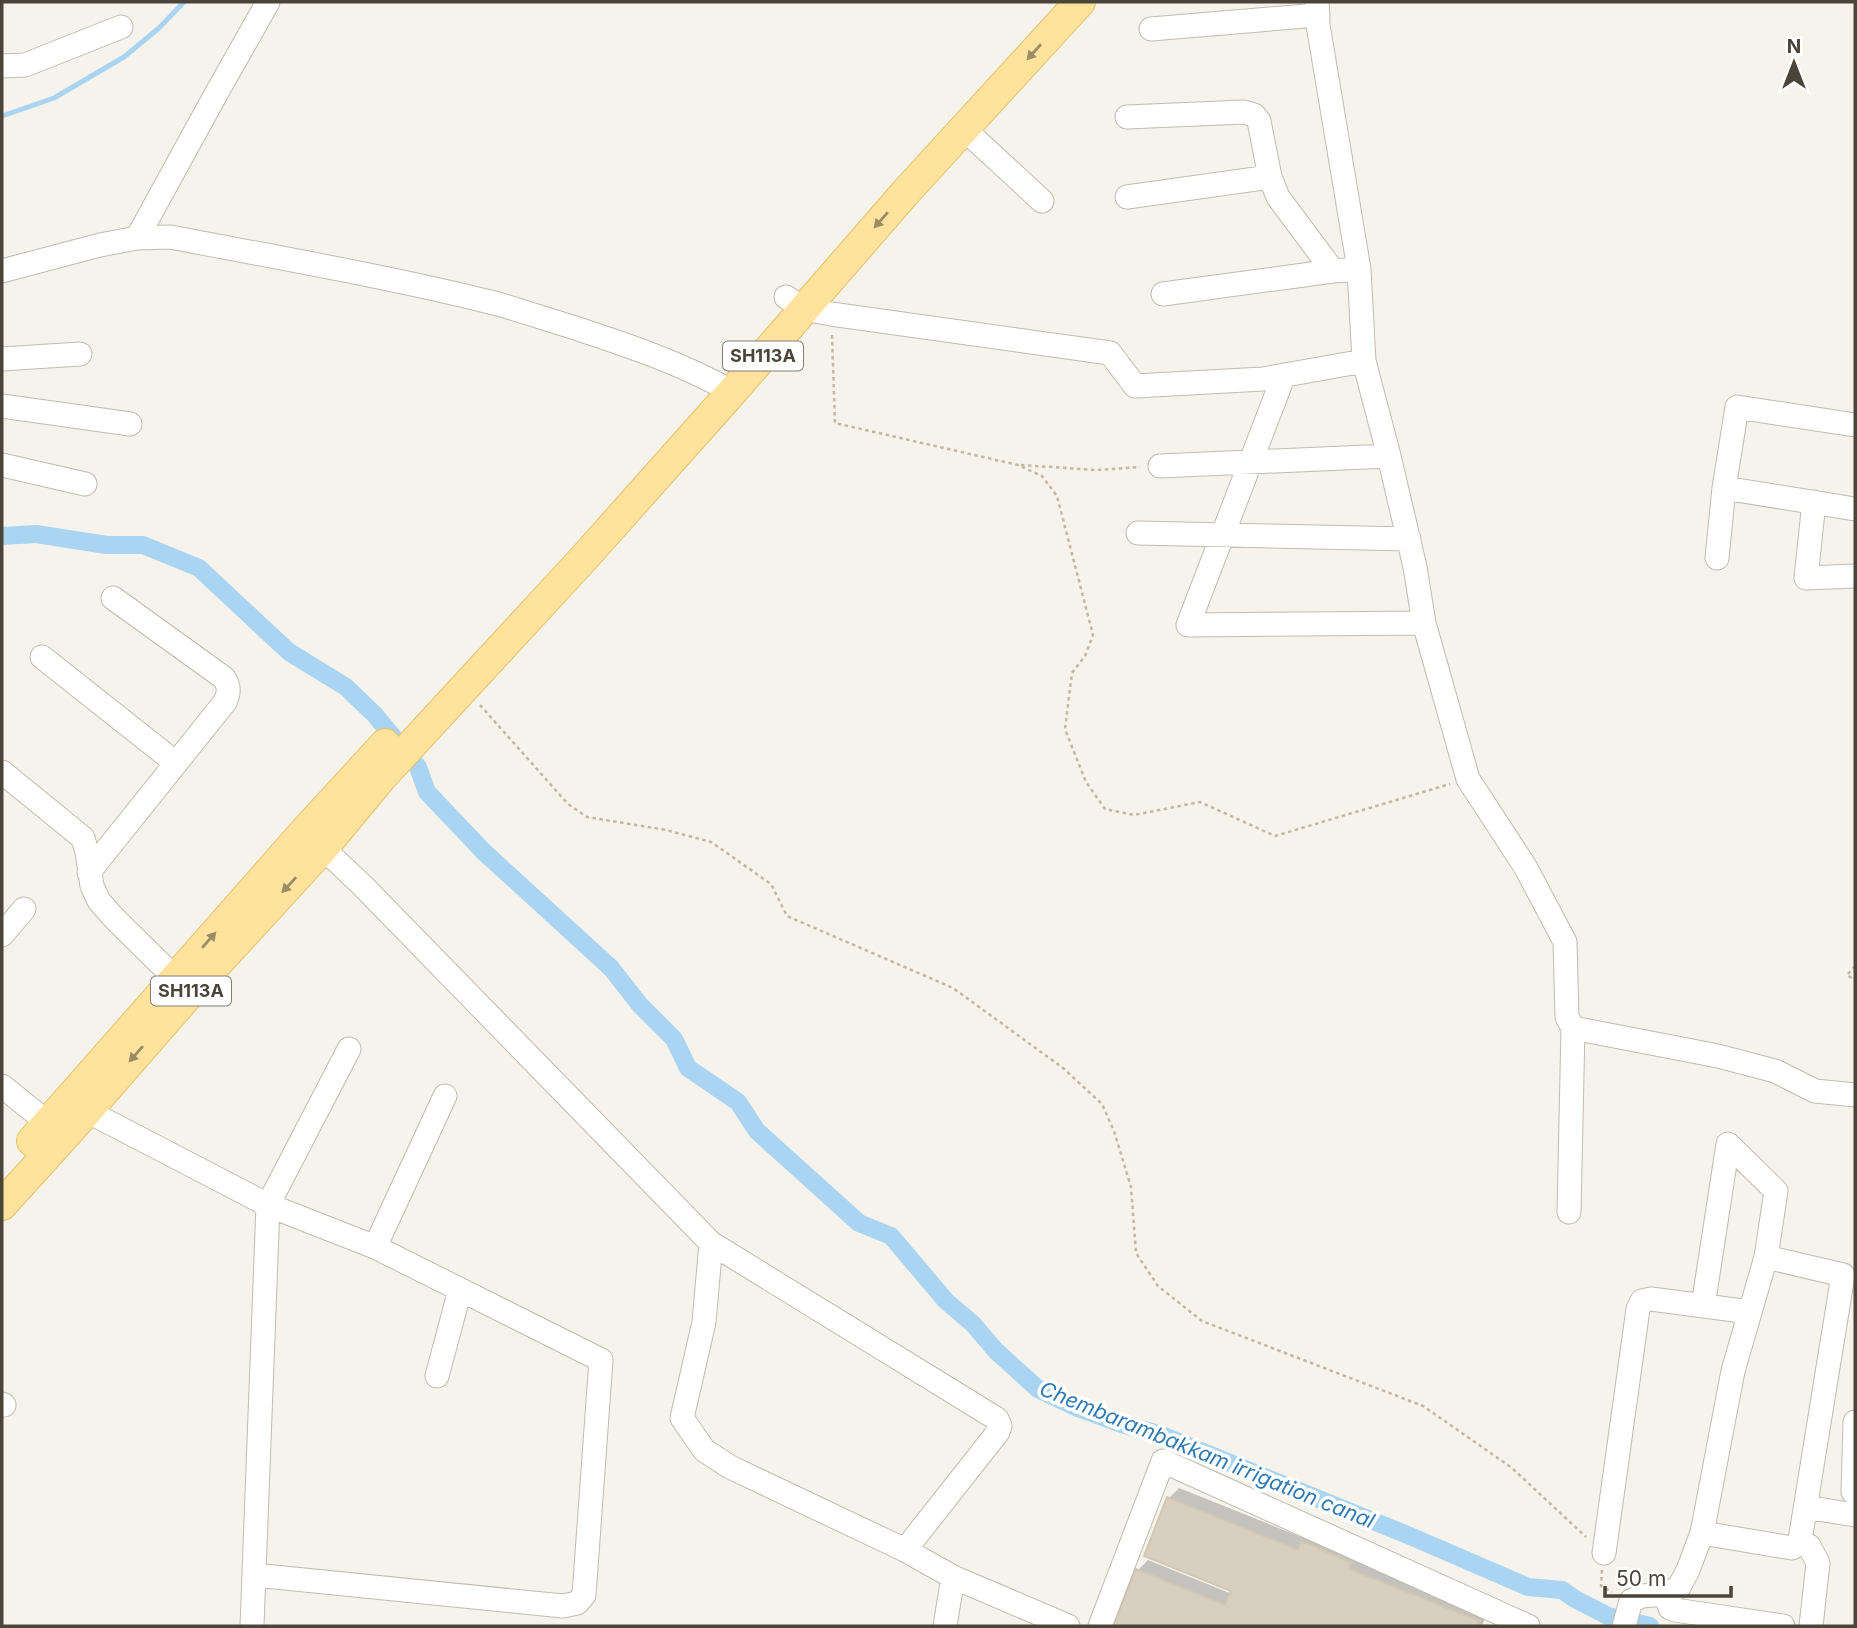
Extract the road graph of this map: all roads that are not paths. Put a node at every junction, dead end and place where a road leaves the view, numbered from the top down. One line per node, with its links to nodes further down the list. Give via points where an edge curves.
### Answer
1 (268, 2): 13 (street)
2 (1052, 2): 18 (main road, SH113A, via 890,180)
3 (1080, 2): 9 (main road, SH113A, one-way to 9)
4 (1317, 9): 6 (street); 14 (street)
5 (121, 27): 7 (street, via 25,65)
6 (1151, 29)
7 (2, 66)
8 (1127, 117): 10 (street, via 1254,115)
9 (964, 129): 12 (street); 18 (main road, SH113A, one-way to 18)
10 (1270, 177): 11 (street); 16 (street, via 1278,197)
11 (1127, 197)
12 (1042, 201)
13 (137, 238): 15 (street); 23 (street, via 170,237 501,305 600,336)
14 (1359, 269): 16 (street); 21 (street)
15 (2, 271)
16 (1333, 271): 17 (street)
17 (1163, 294)
18 (807, 307): 22 (street, via 1110,353 1135,386); 23 (main road, SH113A)
19 (80, 354): 20 (street)
20 (2, 359)
21 (1364, 360): 22 (street); 27 (street)
22 (1284, 375): 28 (street)
23 (723, 387): 43 (main road, SH113A); 43 (main road, SH113A, via 584,558 464,687)
24 (2, 406): 25 (street)
25 (130, 424)
26 (1855, 425): 32 (street, via 1737,407)
27 (1389, 456): 28 (street); 37 (street)
28 (1251, 462): 30 (street); 36 (street)
29 (2, 465): 31 (street)
30 (1160, 466)
31 (85, 484)
32 (1724, 488): 33 (street); 38 (street)
33 (1814, 502): 34 (street); 39 (street, via 1806,578)
34 (1855, 509)
35 (1138, 533): 36 (street)
36 (1224, 534): 37 (street); 41 (street, via 1188,625)
37 (1409, 539): 41 (street)
38 (1717, 558)
39 (1855, 576)
40 (113, 598): 44 (street, via 228,684 225,702)
41 (1424, 623): 51 (street, via 1468,779 1526,868 1565,942 1567,1017)
42 (42, 657): 44 (street)
43 (436, 703): 46 (main road, SH113A)
44 (176, 763): 47 (street)
45 (2, 772): 47 (street, via 83,838)
46 (314, 840): 50 (main road, SH113A); 62 (street)
47 (89, 872): 50 (street, via 99,901)
48 (24, 909): 49 (street)
49 (2, 935)
50 (182, 986): 56 (main road, SH113A)
51 (1573, 1028): 54 (street, via 1718,1056 1775,1072 1815,1091); 61 (street)
52 (349, 1049): 60 (street)
53 (2, 1086): 57 (street)
54 (1855, 1095)
55 (445, 1096): 63 (street)
56 (78, 1105): 57 (main road, SH113A); 59 (main road, SH113A); 60 (street)
57 (48, 1123): 58 (main road, SH113A)
58 (2, 1175)
59 (2, 1205)
60 (268, 1205): 63 (street); 76 (street)
61 (1569, 1212)
62 (711, 1243): 74 (street, via 704,1322 682,1418 691,1433 704,1450 730,1467); 74 (street, via 997,1419 998,1433)
63 (375, 1247): 65 (street)
64 (1766, 1257): 66 (street, via 1776,1191 1728,1144); 67 (street); 71 (street, via 1843,1275)
65 (460, 1290): 68 (street); 76 (street, via 601,1360 584,1595 577,1603 563,1606)
66 (1703, 1306): 67 (street); 75 (street, via 1651,1299 1642,1301 1638,1309)
67 (1750, 1312): 72 (street, via 1732,1371)
68 (436, 1376)
69 (1855, 1422): 70 (street)
70 (1854, 1504): 71 (street)
71 (1806, 1507): 73 (street)
72 (1702, 1533): 73 (street, via 1792,1548); 78 (street, via 1679,1587)
73 (1800, 1540): 87 (street, via 1818,1563)
74 (905, 1550): 77 (street)
75 (1604, 1553)
76 (254, 1575): 80 (street)
77 (953, 1577): 81 (street); 82 (street)
78 (1665, 1594): 85 (street, via 1631,1601); 86 (street, via 1675,1610)
79 (1483, 1617): 83 (street, via 1163,1461); 84 (street)
80 (253, 1626)
81 (945, 1626)
82 (1068, 1626)
83 (1100, 1626)
84 (1528, 1626)
85 (1624, 1626)
86 (1783, 1626)
87 (1811, 1626)

